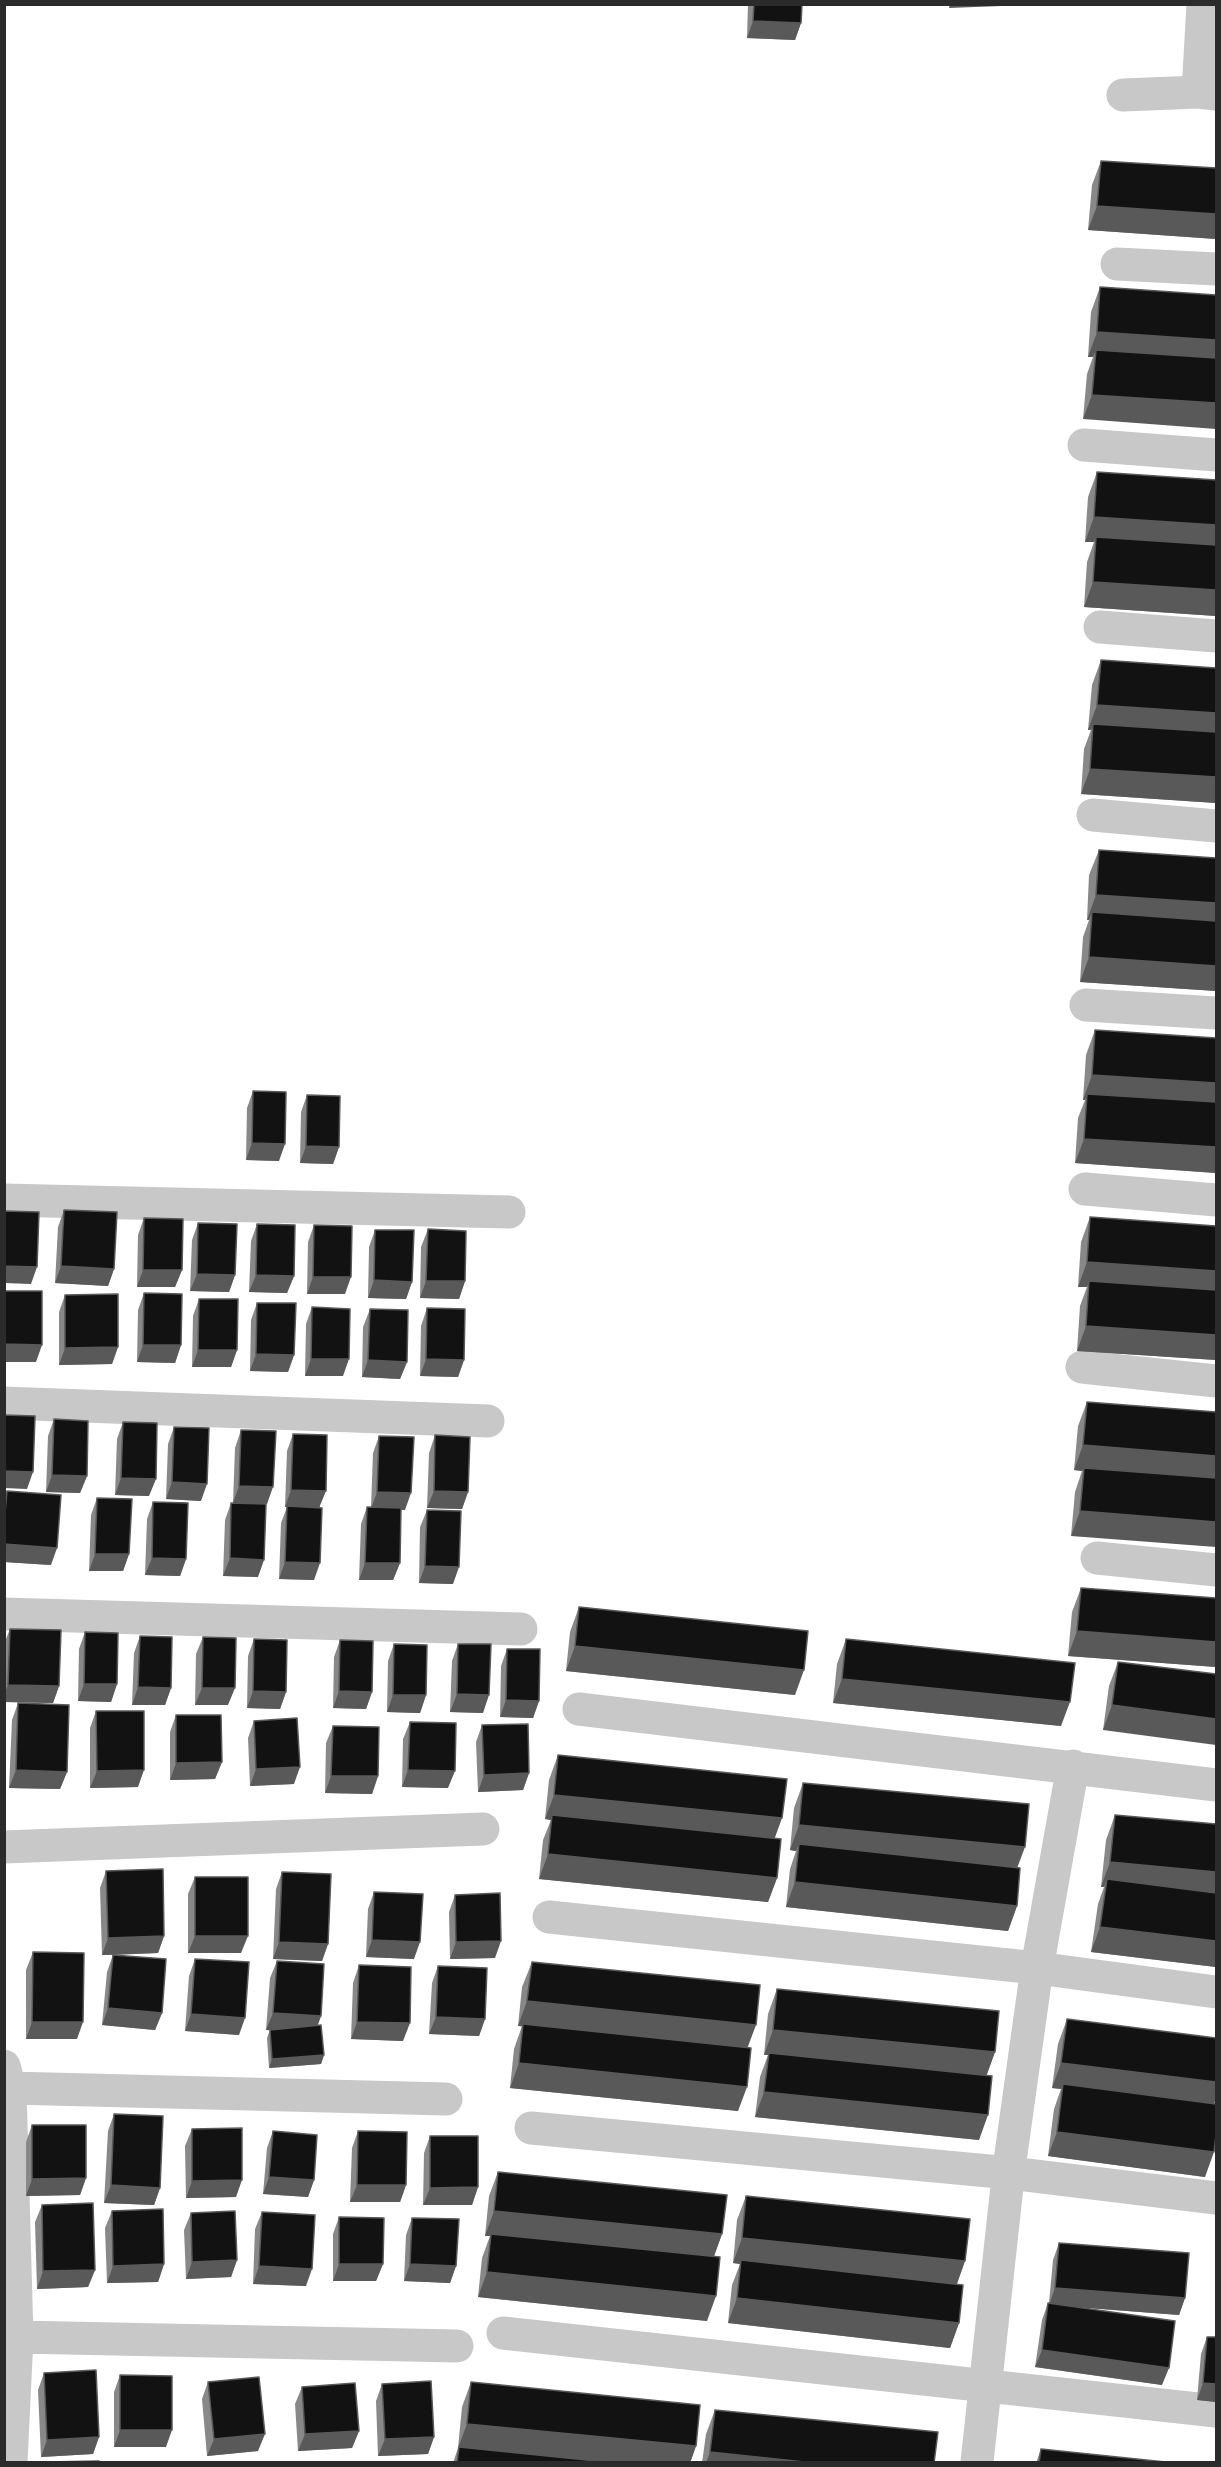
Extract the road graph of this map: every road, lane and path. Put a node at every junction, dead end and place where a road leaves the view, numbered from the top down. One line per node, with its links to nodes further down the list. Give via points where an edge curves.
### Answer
1 (1203, 4): 2 (street)
2 (1207, 93): 3 (street)
3 (1123, 95)
4 (1117, 264): 5 (street)
5 (1216, 269)
6 (1084, 445): 7 (street)
7 (1216, 455)
8 (1100, 627): 9 (street)
9 (1216, 636)
10 (1093, 815): 11 (street)
11 (1216, 826)
12 (1086, 1005): 13 (street)
13 (1216, 1013)
14 (1086, 1189): 16 (street)
15 (4, 1200): 17 (street)
16 (1216, 1200)
17 (508, 1212)
18 (1082, 1367): 19 (street)
19 (1216, 1381)
20 (4, 1403): 21 (street)
21 (488, 1421)
22 (1097, 1558): 23 (street)
23 (1216, 1570)
24 (4, 1614): 25 (street)
25 (521, 1629)
26 (579, 1710): 27 (street)
27 (1073, 1766): 28 (street); 32 (street)
28 (1216, 1785)
29 (483, 1829): 30 (street)
30 (4, 1847)
31 (549, 1917): 32 (street)
32 (1036, 1968): 33 (street); 37 (street)
33 (1216, 1992)
34 (7, 2077): 35 (street); 39 (street)
35 (446, 2099)
36 (531, 2128): 37 (street)
37 (1010, 2173): 38 (street); 43 (street)
38 (1216, 2198)
39 (10, 2304): 41 (street)
40 (502, 2333): 43 (street)
41 (17, 2337): 42 (street); 45 (street)
42 (457, 2346)
43 (987, 2386): 44 (street); 46 (street)
44 (1216, 2411)
45 (11, 2463)
46 (977, 2463)

